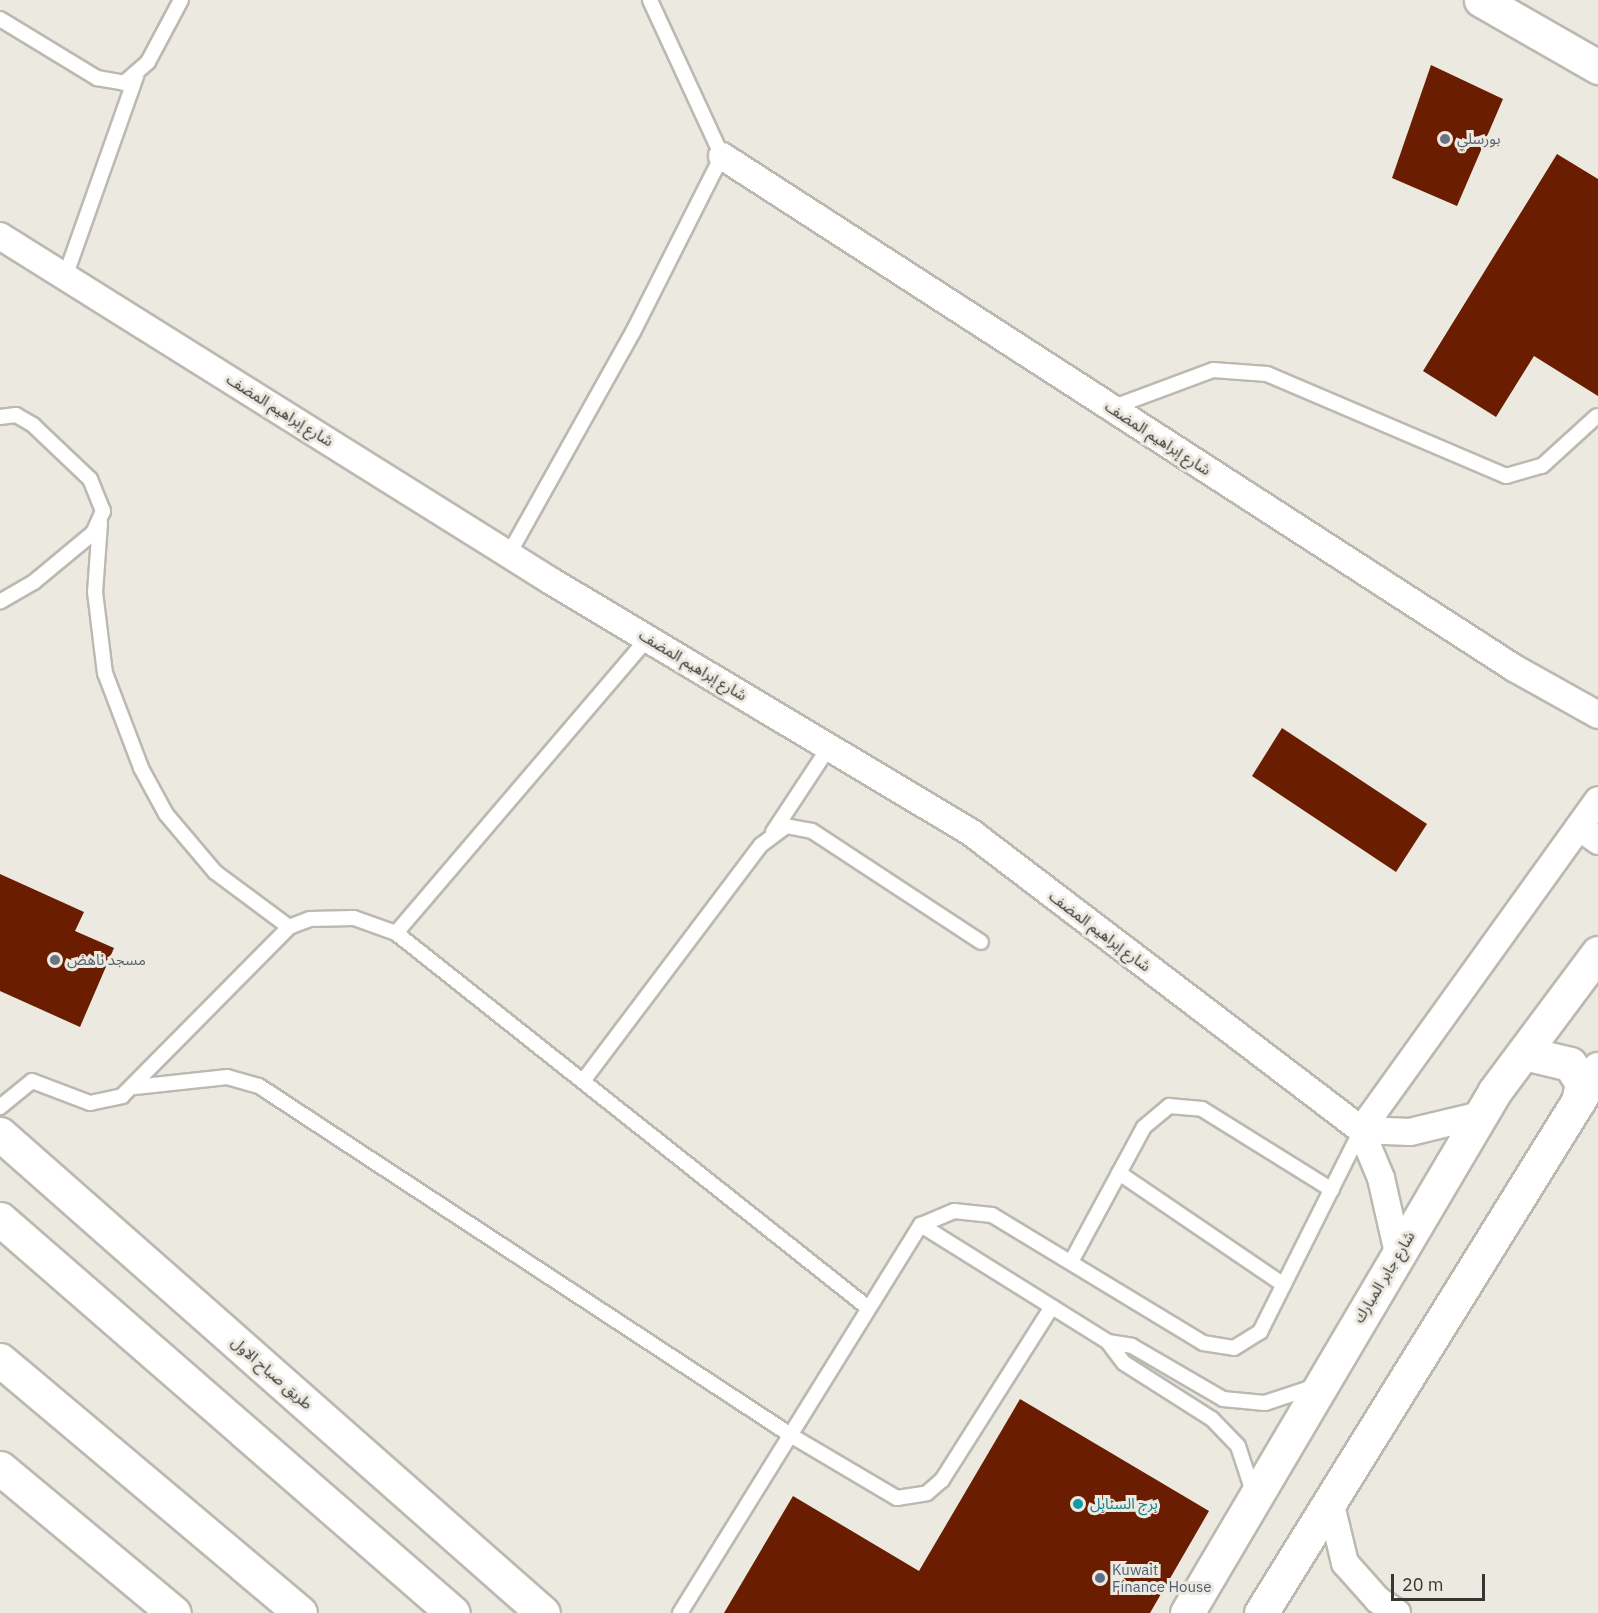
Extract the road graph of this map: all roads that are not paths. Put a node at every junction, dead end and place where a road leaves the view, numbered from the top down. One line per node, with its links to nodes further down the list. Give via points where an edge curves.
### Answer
1 (181, 0): 6 (lane)
2 (650, 0): 7 (lane)
3 (1481, 0): 5 (main road)
4 (0, 19): 6 (lane, via 97,78 112,84)
5 (1598, 67)
6 (136, 76): 9 (lane)
7 (722, 156): 10 (street, شارع إبراهيم المضف); 14 (lane, via 633,332)
8 (0, 236): 9 (street, شارع إبراهيم المضف)
9 (65, 277): 14 (street, شارع إبراهيم المضف)
10 (1111, 408): 11 (lane, via 1213,370 1266,374 1506,476 1542,466); 17 (street, شارع إبراهيم المضف, via 1514,668)
11 (1597, 416)
12 (0, 417): 13 (lane, via 26,418 90,479 102,499)
13 (100, 523): 15 (lane, via 34,582); 22 (lane, via 95,592 105,673 132,750 166,814 215,872)
14 (510, 552): 16 (street, شارع إبراهيم المضف)
15 (0, 602)
16 (648, 638): 18 (street, شارع إبراهيم المضف); 23 (lane)
17 (1598, 716)
18 (829, 747): 20 (lane); 33 (street, شارع إبراهيم المضف, via 973,834)
19 (1598, 800): 21 (street)
20 (772, 833): 24 (lane, via 786,826 812,831); 28 (lane)
21 (1588, 834): 33 (street)
22 (289, 927): 23 (lane, via 332,916 376,923); 29 (lane)
23 (396, 933): 28 (lane)
24 (981, 942)
25 (1598, 953): 26 (main road, شارع جابر المبارك)
26 (1524, 1053): 30 (main road, via 1570,1064 1582,1083); 32 (main road, شارع جابر المبارك)
27 (1598, 1069): 30 (main road)
28 (583, 1081): 42 (lane)
29 (135, 1087): 31 (lane, via 114,1099 90,1102 33,1081); 47 (lane, via 227,1077 259,1086)
30 (1578, 1101): 50 (main road)
31 (0, 1107)
32 (1481, 1115): 33 (street, via 1434,1129); 39 (main road, شارع جابر المبارك)
33 (1361, 1130): 36 (lane); 39 (street, via 1381,1178)
34 (0, 1134): 55 (main road, طريق صباح الاول)
35 (1119, 1173): 36 (lane, via 1151,1118 1169,1106 1191,1105); 40 (lane); 41 (lane)
36 (1332, 1190): 41 (lane)
37 (0, 1219): 54 (main road)
38 (921, 1225): 40 (lane, via 954,1211 992,1215); 42 (lane); 43 (lane)
39 (1398, 1253): 46 (main road, شارع جابر المبارك)
40 (1071, 1262): 41 (lane, via 1223,1350 1243,1345 1260,1332)
41 (1284, 1285)
42 (867, 1307): 47 (lane)
43 (1052, 1307): 44 (lane); 47 (lane, via 942,1480 927,1493 908,1499 887,1494)
44 (1108, 1342): 46 (lane, via 1132,1346 1223,1399 1265,1403); 49 (lane, via 1124,1363 1227,1431 1247,1463)
45 (0, 1360): 53 (main road)
46 (1323, 1381): 49 (main road, شارع جابر المبارك)
47 (792, 1436): 56 (lane)
48 (2, 1471): 52 (main road)
49 (1253, 1500): 57 (main road, شارع جابر المبارك)
50 (1330, 1502): 51 (street, via 1345,1563); 58 (main road)
51 (1381, 1609)
52 (174, 1613)
53 (300, 1613)
54 (453, 1613)
55 (543, 1613)
56 (680, 1613)
57 (1187, 1613)
58 (1261, 1613)

